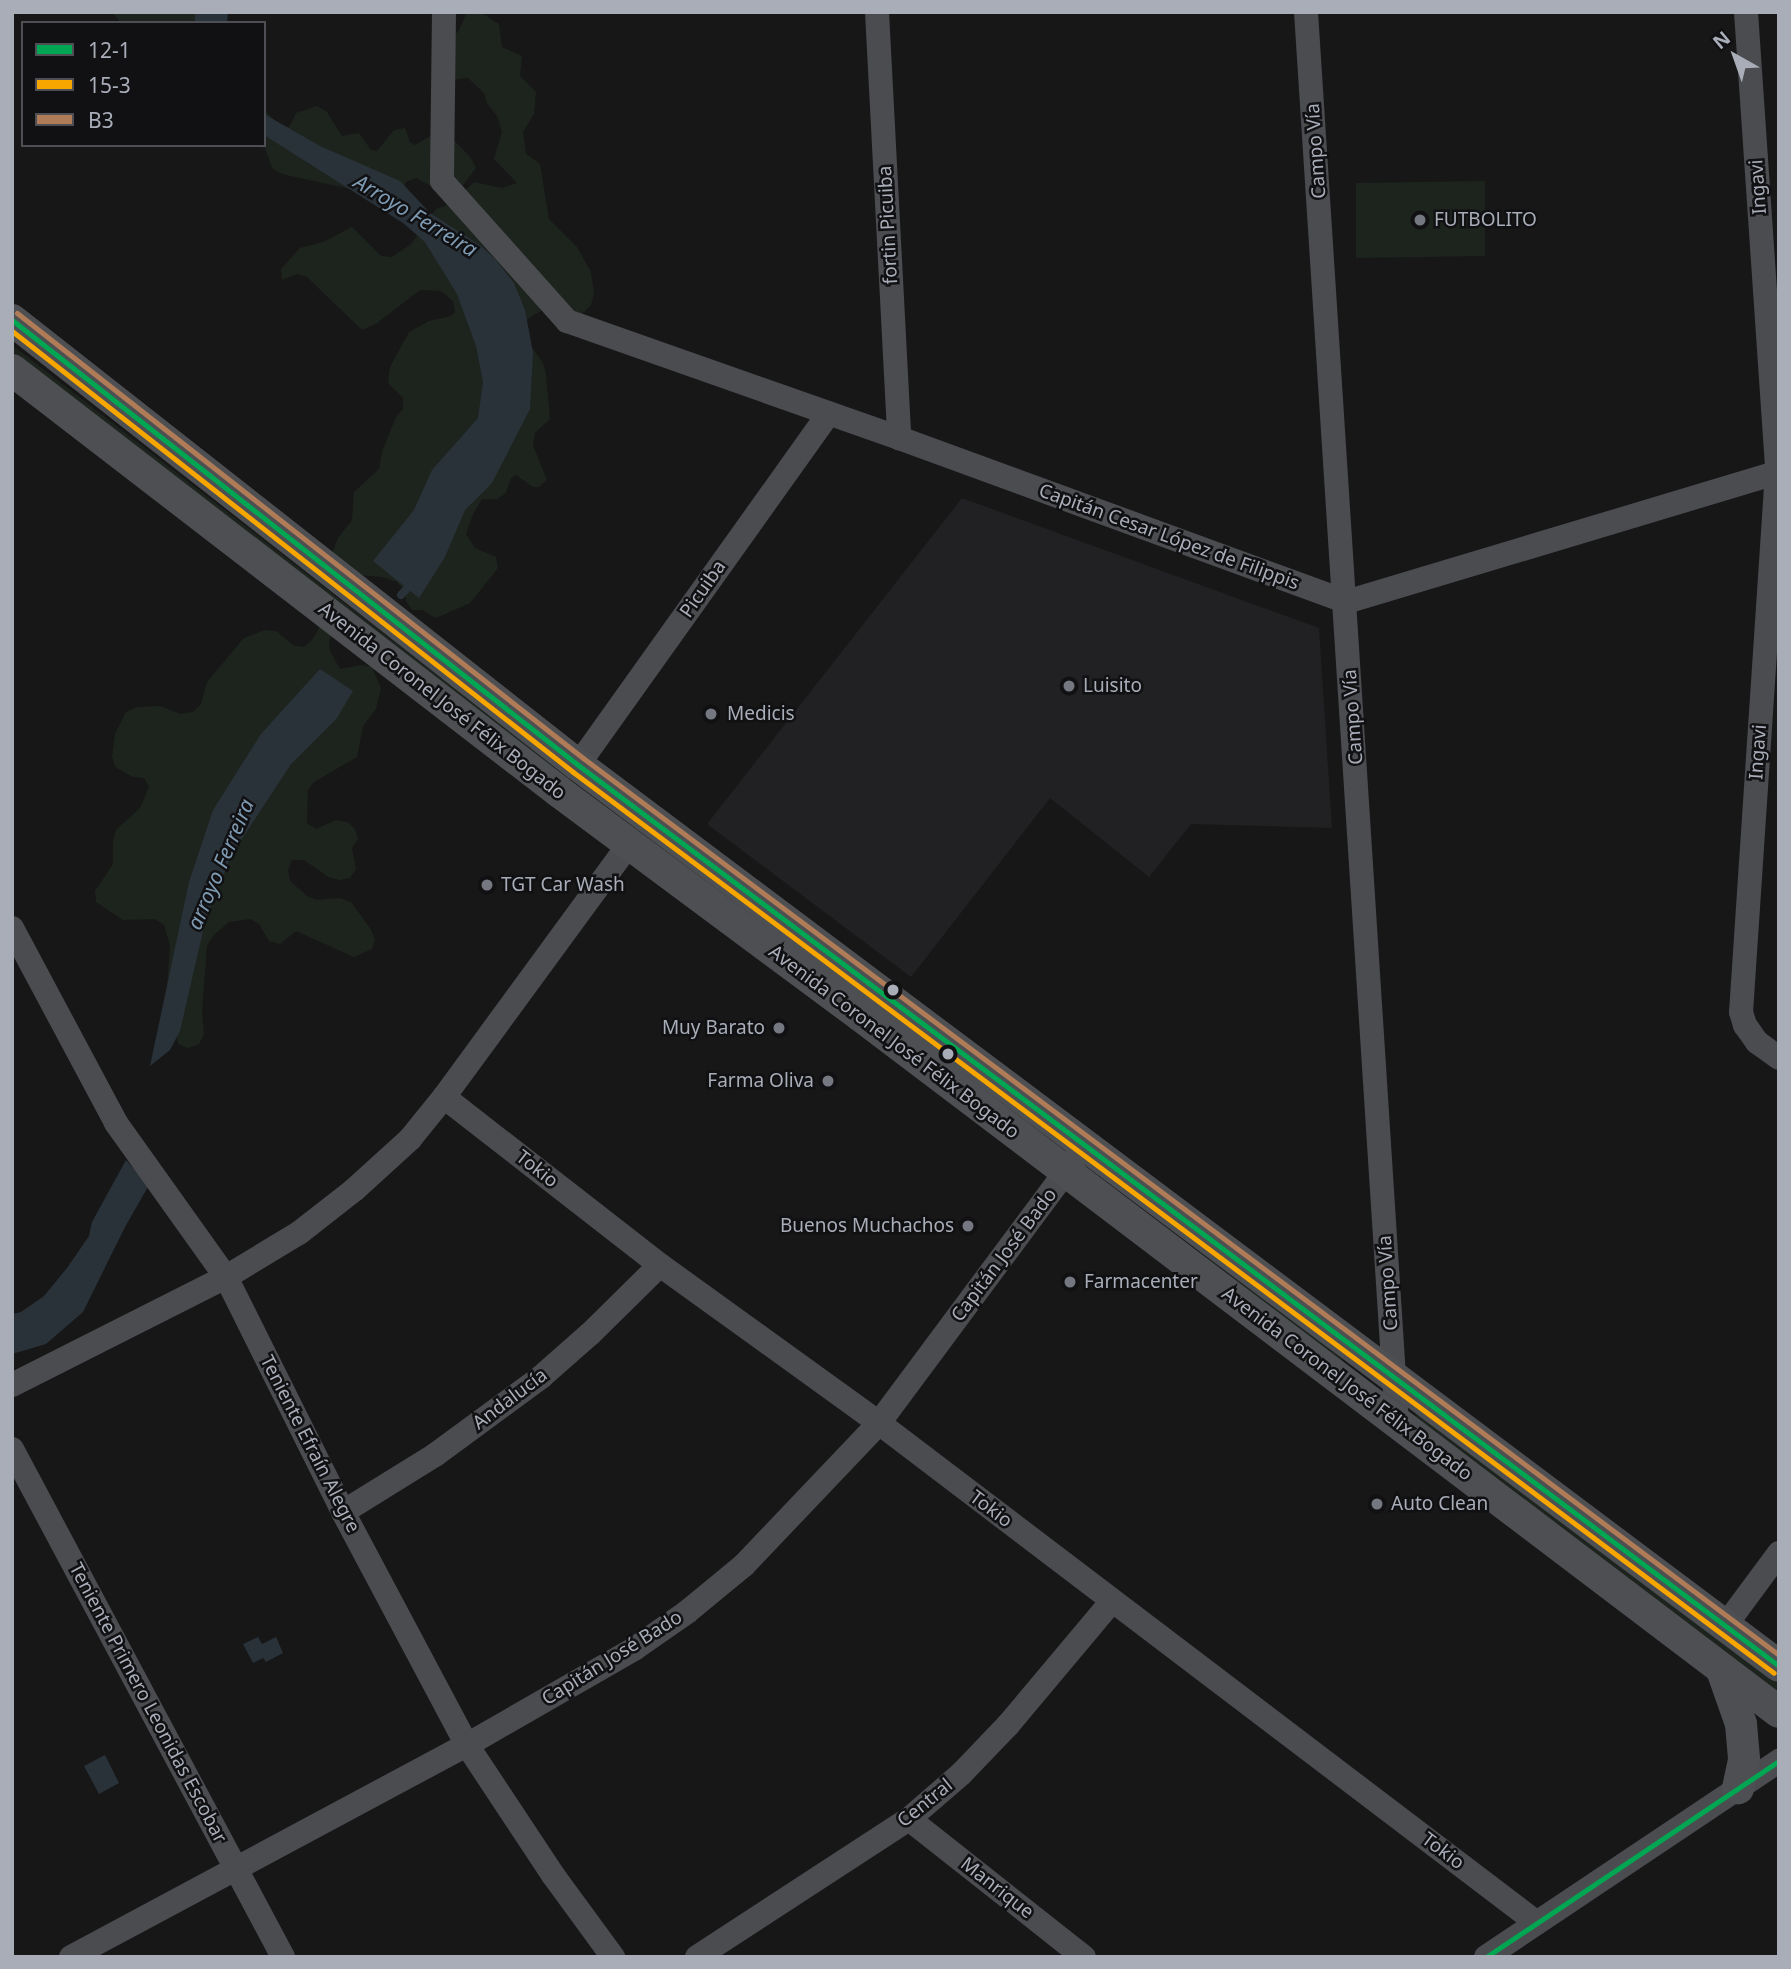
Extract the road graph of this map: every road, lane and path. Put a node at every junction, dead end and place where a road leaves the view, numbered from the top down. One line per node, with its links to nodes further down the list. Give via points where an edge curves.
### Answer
1 (444, 12): 7 (street, Capitán Cesar López de Filippis, via 442,181 567,321)
2 (877, 12): 8 (street, fortin Picuiba)
3 (1306, 12): 10 (street, Campo Vía)
4 (1746, 12): 9 (street, Ingavi)
5 (12, 320): 11 (main road, Avenida Coronel José Félix Bogado)
6 (12, 370): 12 (main road, Avenida Coronel José Félix Bogado)
7 (829, 413): 8 (street, Capitán Cesar López de Filippis); 11 (street, Picuiba)
8 (899, 438): 10 (street, Capitán Cesar López de Filippis)
9 (1778, 472): 10 (street); 15 (street, Ingavi, via 1741,1012 1757,1042)
10 (1346, 602): 21 (street, Campo Vía)
11 (578, 765): 14 (main road, Avenida Coronel José Félix Bogado)
12 (629, 844): 14 (main road, Avenida Coronel José Félix Bogado); 16 (street)
13 (12, 928): 20 (street, Teniente Efraín Alegre, via 116,1124)
14 (871, 1004): 17 (main road, Avenida Coronel José Félix Bogado); 18 (main road, Avenida Coronel José Félix Bogado)
15 (1779, 1058)
16 (444, 1097): 19 (street, Tokio); 20 (street, via 410,1139 354,1190 299,1233)
17 (1084, 1147): 18 (street, Capitán José Bado); 21 (main road, Avenida Coronel José Félix Bogado)
18 (1066, 1173): 23 (main road, Avenida Coronel José Félix Bogado); 24 (street, Capitán José Bado)
19 (660, 1265): 24 (street, Tokio); 26 (street, Andalucía, via 541,1377 435,1455)
20 (226, 1277): 22 (street); 26 (street, Teniente Efraín Alegre)
21 (1394, 1375): 23 (street, Campo Vía); 29 (main road, Avenida Coronel José Félix Bogado)
22 (12, 1385)
23 (1396, 1422): 31 (main road, Avenida Coronel José Félix Bogado)
24 (879, 1423): 28 (street, Tokio); 33 (street, Capitán José Bado, via 744,1565 687,1612 634,1649)
25 (12, 1449): 37 (street, Teniente Primero Leonidas Escobar)
26 (343, 1512): 33 (street, Teniente Efraín Alegre)
27 (1779, 1553): 29 (street)
28 (1112, 1601): 36 (street, Central, via 1009,1725); 38 (street, Tokio)
29 (1725, 1626): 30 (main road, Avenida Coronel José Félix Bogado)
30 (1779, 1666)
31 (1721, 1669): 32 (main road, Avenida Coronel José Félix Bogado); 35 (main road, via 1741,1724 1744,1760)
32 (1779, 1712)
33 (467, 1745): 37 (street, Capitán José Bado); 41 (street, Teniente Efraín Alegre)
34 (1779, 1761): 35 (street)
35 (1738, 1788): 38 (street)
36 (909, 1819): 42 (street, Central); 43 (street, Manrique)
37 (236, 1869): 39 (street, Capitán José Bado); 40 (street, Teniente Primero Leonidas Escobar)
38 (1537, 1923): 44 (street)
39 (71, 1957)
40 (283, 1957)
41 (613, 1957)
42 (697, 1957)
43 (1084, 1957)
44 (1486, 1957)

